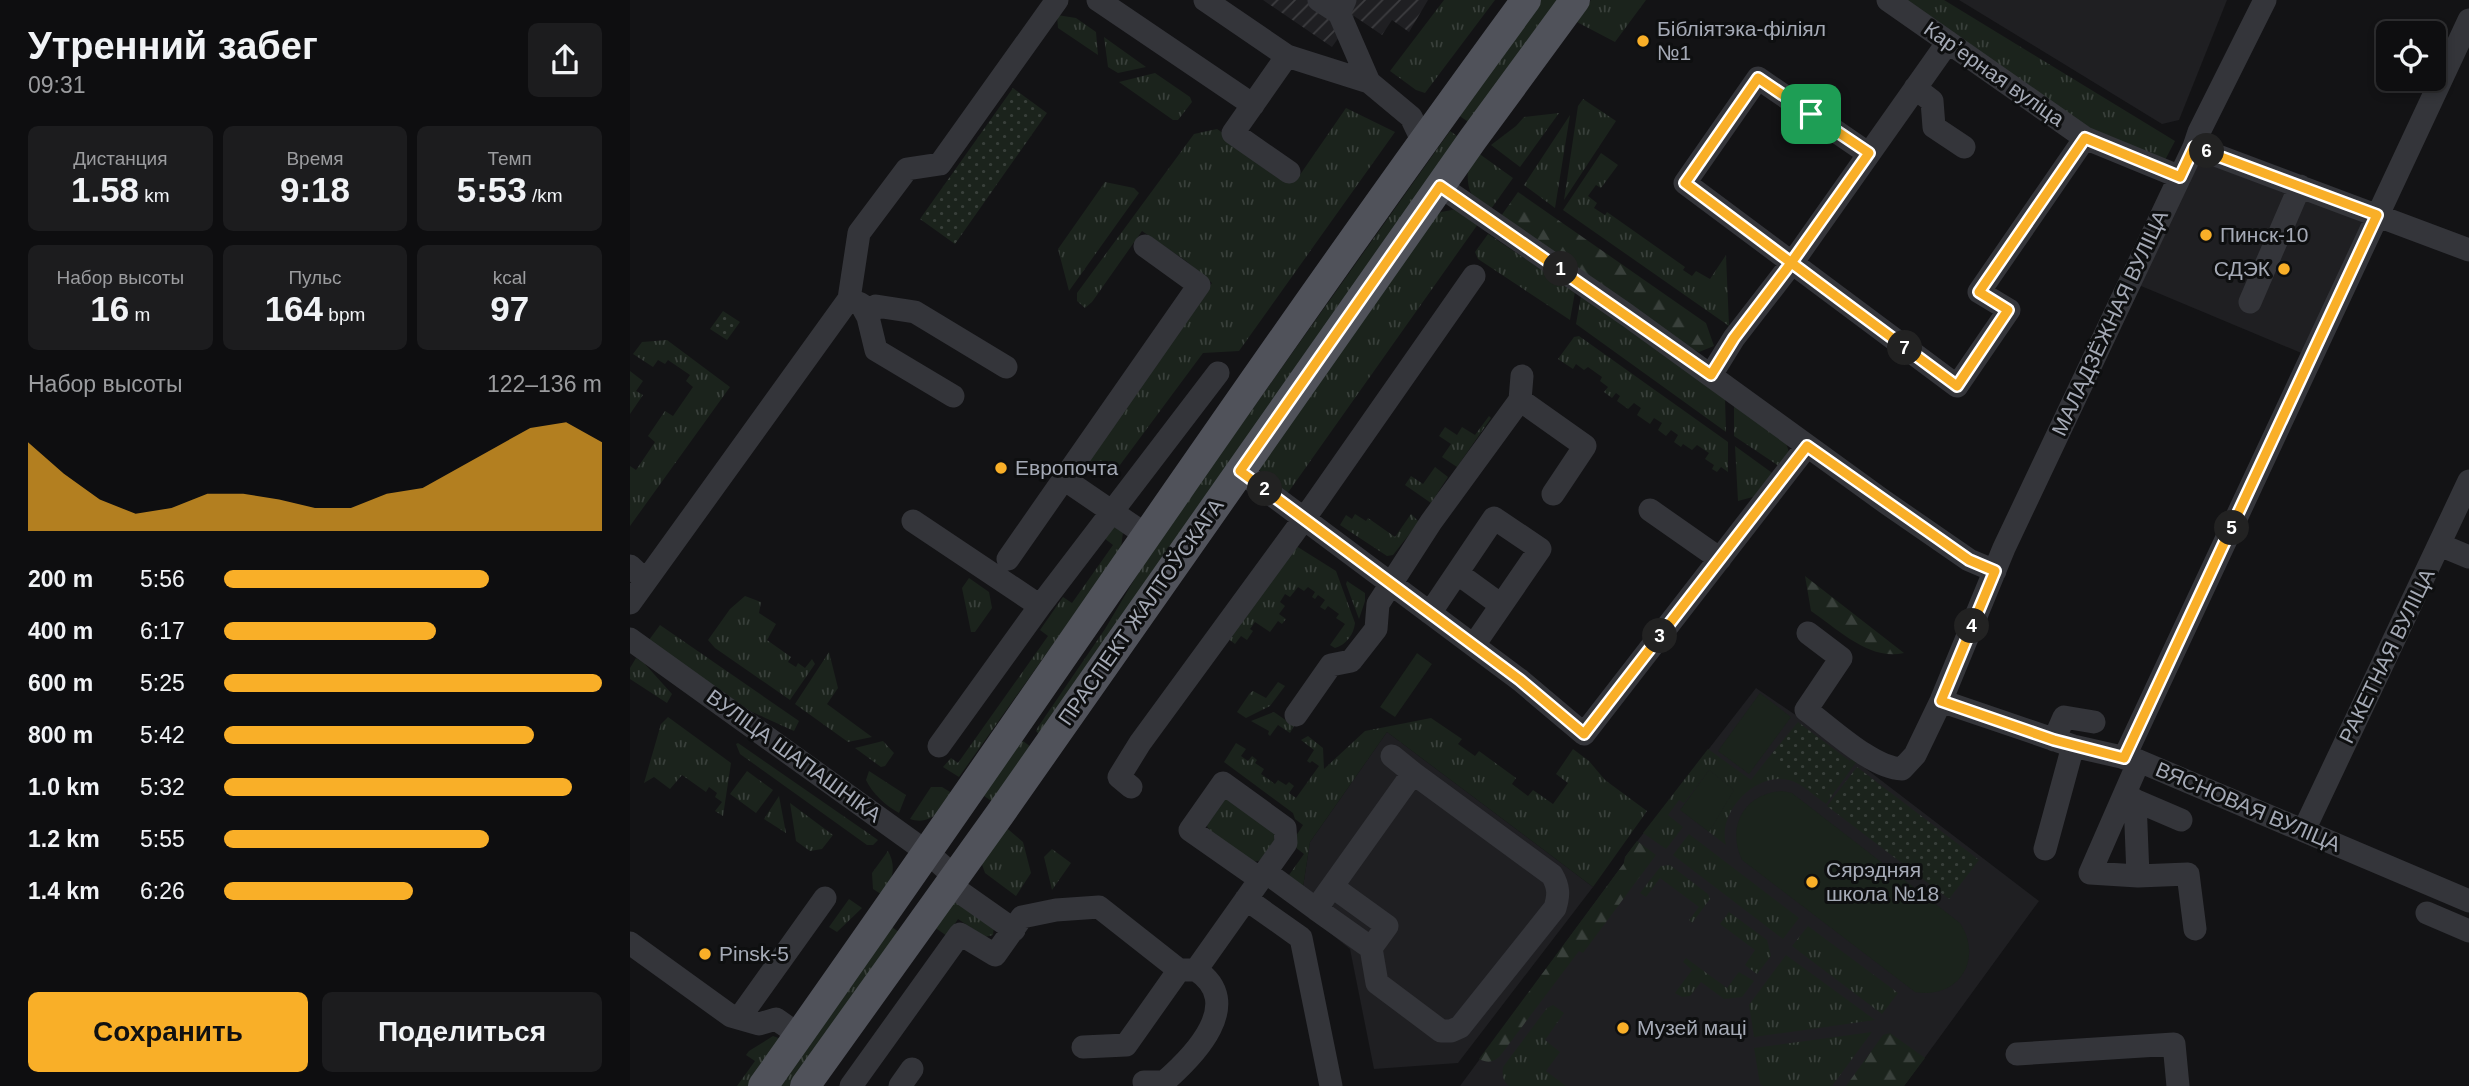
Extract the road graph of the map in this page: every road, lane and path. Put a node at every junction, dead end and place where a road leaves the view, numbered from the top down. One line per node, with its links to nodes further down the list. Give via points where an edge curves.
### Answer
1 (1057, 0): 30 (street, via 940,164 907,169 859,233)
2 (1098, 0): 15 (street)
3 (1205, 0): 12 (street)
4 (1319, 0): 9 (street)
5 (1526, 0): 17 (main road, ПРАСПЕКТ ЖАЛТОЎСКАГА)
6 (1575, 0): 23 (main road, ПРАСПЕКТ ЖАЛТОЎСКАГА)
7 (1888, 0): 11 (street, Карʼерная вуліца)
8 (2265, 0): 18 (street, МАЛАДЗЁЖНАЯ ВУЛІЦА)
9 (1342, 6): 13 (street)
10 (2469, 20): 25 (street)
11 (1948, 42): 14 (street); 16 (street, Карʼерная вуліца)
12 (1287, 56): 13 (street); 15 (street)
13 (1369, 82): 17 (street, via 1411,117)
14 (1915, 88): 19 (street, via 1932,101 1934,127); 20 (street)
15 (1253, 105): 21 (street, via 1233,133)
16 (2085, 138): 22 (street, Карʼерная вуліца); 28 (street, via 1979,292 2008,310 1957,386)
17 (1423, 142): 48 (main road, ПРАСПЕКТ ЖАЛТОЎСКАГА)
18 (2194, 147): 22 (street, МАЛАДЗЁЖНАЯ ВУЛІЦА); 24 (street)
19 (1964, 148)
20 (1869, 153): 28 (street); 28 (street, via 1758,78 1685,183)
21 (1289, 172)
22 (2180, 177): 53 (street, МАЛАДЗЁЖНАЯ ВУЛІЦА)
23 (1440, 186): 35 (street); 40 (main road, ПРАСПЕКТ ЖАЛТОЎСКАГА)
24 (2300, 186): 25 (street); 31 (street)
25 (2377, 215): 27 (street); 72 (street)
26 (1146, 246): 41 (street, via 1199,285)
27 (2469, 250)
28 (1791, 263): 35 (street)
29 (1474, 276): 46 (street)
30 (849, 299): 32 (street, via 861,304); 55 (street)
31 (2250, 302)
32 (868, 317): 33 (street, via 876,306 915,312); 37 (street, via 876,350)
33 (1006, 367)
34 (1218, 373): 45 (street)
35 (1711, 375): 39 (street)
36 (1522, 376): 38 (street)
37 (953, 396)
38 (1520, 400): 43 (street, via 1586,446); 56 (street, via 1431,522)
39 (1807, 446): 52 (street); 53 (street, via 1969,560)
40 (1240, 471): 46 (street); 68 (main road, ПРАСПЕКТ ЖАЛТОЎСКАГА)
41 (1064, 479): 45 (street); 51 (street)
42 (2469, 481): 49 (street, РАКЕТНАЯ ВУЛІЦА)
43 (1553, 494)
44 (1650, 510): 52 (street)
45 (1114, 512): 48 (street); 59 (street)
46 (1303, 517): 56 (street); 74 (street, via 1119,776)
47 (913, 521): 59 (street)
48 (1146, 536): 65 (main road, ПРАСПЕКТ ЖАЛТОЎСКАГА)
49 (2440, 545): 50 (street); 77 (street, РАКЕТНАЯ ВУЛІЦА)
50 (2469, 557)
51 (1008, 559)
52 (1720, 559): 63 (street, via 1584,734)
53 (1995, 571): 64 (street, МАЛАДЗЁЖНАЯ ВУЛІЦА)
54 (1457, 573): 58 (street); 58 (street, via 1494,518 1540,549); 60 (street)
55 (638, 574): 57 (street)
56 (1393, 584): 60 (street); 66 (street, via 1378,604 1376,629 1351,661 1331,665)
57 (630, 603)
58 (1501, 605): 63 (street)
59 (1040, 606): 70 (street)
60 (1430, 612): 63 (street)
61 (1808, 632): 64 (street, МАЛАДЗЁЖНАЯ ВУЛІЦА, via 1841,658 1806,710 1882,764 1902,769 1915,755)
62 (630, 639): 79 (street, ВУЛІЦА ШАПАШНІКА)
63 (1474, 645)
64 (1941, 701): 69 (street, ВЯСНОВАЯ ВУЛІЦА)
65 (1032, 702): 68 (main road, via 1024,722 1027,736); 79 (main road, ПРАСПЕКТ ЖАЛТОЎСКАГА)
66 (1296, 715)
67 (2094, 722): 69 (street, via 2064,717)
68 (1051, 741): 81 (main road, ПРАСПЕКТ ЖАЛТОЎСКАГА)
69 (2063, 743): 72 (street, ВЯСНОВАЯ ВУЛІЦА); 78 (street)
70 (939, 746)
71 (1392, 757): 73 (street)
72 (2132, 759): 75 (street); 77 (street, ВЯСНОВАЯ ВУЛІЦА)
73 (1413, 773): 82 (street); 92 (street, via 1552,875 1559,897 1486,995 1460,1027 1451,1031 1441,1031 1377,983)
74 (1130, 787)
75 (2130, 798): 76 (street); 80 (street); 80 (street, via 2090,873)
76 (2181, 820)
77 (2304, 830): 85 (street, ВЯСНОВАЯ ВУЛІЦА)
78 (2045, 849)
79 (928, 853): 81 (street, ВУЛІЦА ШАПАШНІКА); 95 (main road, ПРАСПЕКТ ЖАЛТОЎСКАГА)
80 (2138, 876): 89 (street, via 2188,874)
81 (955, 877): 88 (street, ВУЛІЦА ШАПАШНІКА, via 957,890); 100 (main road, ПРАСПЕКТ ЖАЛТОЎСКАГА)
82 (1334, 887): 86 (street); 92 (street, via 1387,926)
83 (825, 898): 94 (street)
84 (1245, 899): 86 (street, via 1264,876); 93 (street); 102 (street, via 1301,937)
85 (2469, 901)
86 (1316, 909): 92 (street)
87 (2427, 913): 90 (street)
88 (1018, 923): 93 (street, via 1056,909 1099,907); 101 (street, via 995,956 960,934)
89 (2195, 929)
90 (2469, 931)
91 (630, 943): 94 (street, via 731,1016)
92 (1371, 948)
93 (1187, 970): 96 (street, via 1126,1045); 98 (street, via 1212,983 1219,997 1210,1027 1186,1063 1164,1082)
94 (740, 1017): 95 (street, via 759,1024 776,1019)
95 (799, 1035): 99 (main road, ПРАСПЕКТ ЖАЛТОЎСКАГА)
96 (1083, 1047)
97 (2017, 1054): 103 (street, via 2174,1044)
98 (1144, 1082)
99 (763, 1086)
100 (805, 1086)
101 (851, 1086)
102 (1331, 1086)
103 (2178, 1086)

